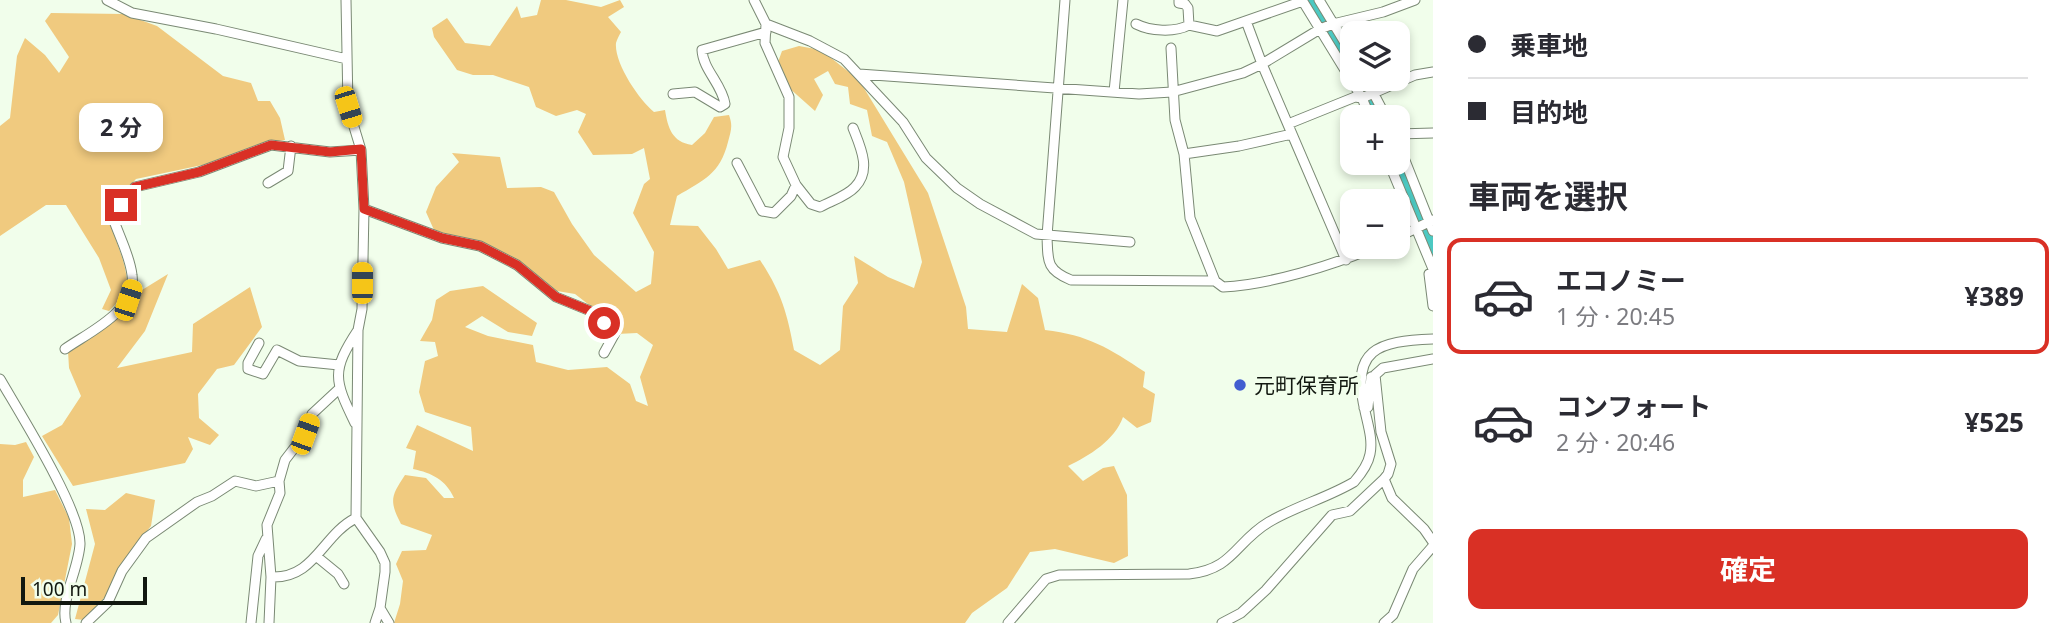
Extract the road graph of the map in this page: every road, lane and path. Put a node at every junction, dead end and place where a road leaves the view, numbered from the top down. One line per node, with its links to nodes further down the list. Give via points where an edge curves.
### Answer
1 (107, 0): 18 (street, via 132,13)
2 (346, 0): 18 (street)
3 (754, 0): 14 (street)
4 (1065, 0): 22 (street)
5 (1123, 0): 23 (street)
6 (1179, 0): 13 (street, via 1188,8)
7 (1303, 0): 10 (street); 15 (street)
8 (1319, 0): 12 (street)
9 (1415, 0): 12 (street)
10 (1246, 21): 13 (street, via 1217,31); 19 (street)
11 (1136, 24): 13 (street, via 1164,29)
12 (1333, 24): 15 (street); 16 (street)
13 (1189, 26)
14 (766, 28): 21 (street, via 821,47 844,59); 26 (street, via 702,50 725,104 720,107 695,92); 42 (street, via 765,43 789,97 783,157)
15 (1320, 29): 19 (street); 27 (street)
16 (1340, 35)
17 (1171, 48): 24 (street)
18 (347, 59): 36 (street, via 348,107)
19 (1262, 64): 24 (street); 30 (street)
20 (1433, 72): 25 (street)
21 (859, 74): 22 (street); 47 (street, via 904,122 926,158 957,188 1006,220)
22 (1058, 87): 23 (street); 47 (street)
23 (1114, 92): 24 (street)
24 (1172, 92): 37 (street)
25 (1374, 92): 27 (street); 29 (street)
26 (673, 94)
27 (1362, 98): 28 (street); 30 (street)
28 (1365, 105)
29 (1380, 105)
30 (1288, 124): 33 (street)
31 (853, 128): 42 (street, via 865,156 855,188 820,207 811,204)
32 (1433, 133): 34 (street)
33 (1292, 134): 37 (street); 49 (street)
34 (1410, 134)
35 (291, 146): 36 (street, via 330,152); 41 (street, via 288,171); 56 (street, via 271,145 199,172 135,187 113,218 132,272 128,300)
36 (361, 149): 43 (street)
37 (1184, 154): 51 (street, via 1190,218)
38 (737, 163): 42 (street, via 762,211 774,213)
39 (1410, 173): 44 (street)
40 (1394, 175): 45 (street)
41 (268, 183)
42 (796, 185)
43 (364, 209): 53 (street); 57 (street, via 442,238 480,246 517,265 556,297 593,312 615,333)
44 (1432, 225): 45 (street)
45 (1416, 229): 46 (street); 50 (street)
46 (1410, 231)
47 (1047, 236): 48 (street); 51 (street, via 1048,263 1057,275 1071,280)
48 (1130, 242)
49 (1346, 260): 51 (street, via 1242,286 1223,287)
50 (1433, 271): 52 (street, via 1429,274)
51 (1215, 281)
52 (1433, 306)
53 (358, 330): 59 (street); 64 (street)
54 (1433, 339): 63 (street, via 1397,341 1373,352 1359,380)
55 (259, 343): 59 (street, via 247,369 263,374 277,350 299,361)
56 (65, 349)
57 (604, 353)
58 (1433, 359): 60 (street, via 1382,368)
59 (339, 365): 62 (street)
60 (1375, 375): 63 (street); 65 (street, via 1381,432 1391,464)
61 (0, 379): 74 (street, via 78,527 80,543)
62 (340, 388): 64 (street); 66 (street, via 312,414 305,434 285,460)
63 (1364, 408): 81 (street, via 1370,457 1354,482 1269,521 1222,564 1208,572 1189,574 1059,575 1046,579)
64 (356, 425): 67 (street)
65 (1384, 479): 69 (street, via 1392,498); 82 (street, via 1350,511 1332,515 1266,590)
66 (279, 481): 68 (street); 76 (street, via 256,486 235,481 146,538 122,571 108,602)
67 (356, 519): 70 (street, via 345,524); 73 (street, via 385,563)
68 (267, 537): 71 (street); 77 (street, via 258,555)
69 (1433, 544): 83 (street, via 1413,569 1393,615)
70 (316, 556): 71 (street, via 301,572); 72 (street)
71 (271, 577): 78 (street)
72 (344, 584)
73 (380, 608): 79 (street); 80 (street)
74 (65, 617): 75 (street)
75 (54, 623)
76 (86, 623)
77 (251, 623)
78 (269, 623)
79 (375, 623)
80 (389, 623)
81 (1008, 623)
82 (1222, 623)
83 (1384, 623)

